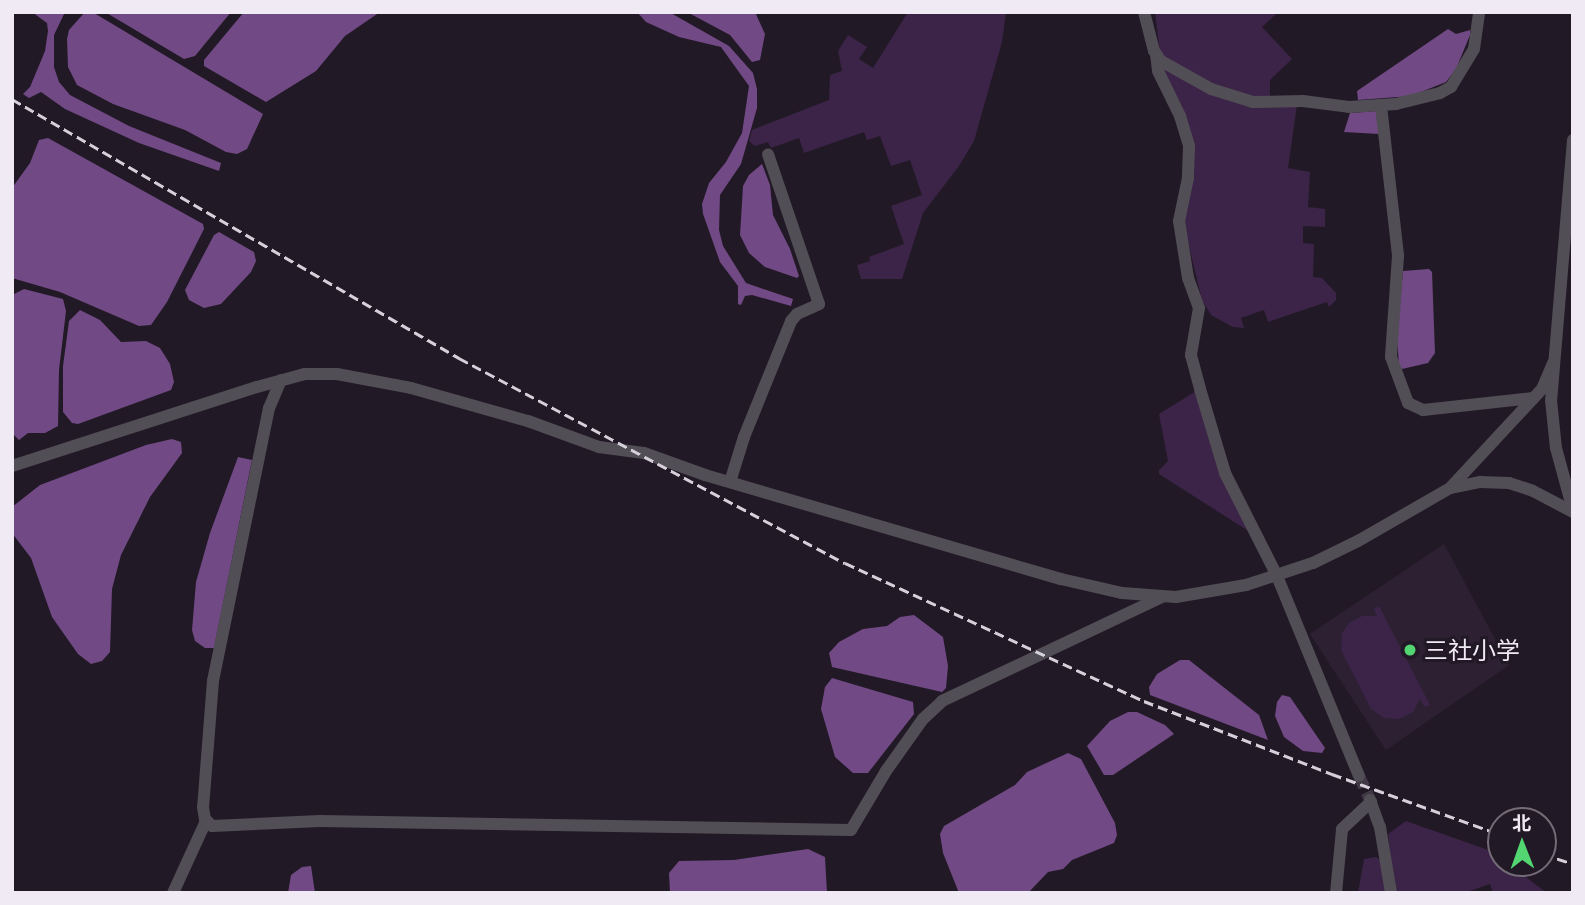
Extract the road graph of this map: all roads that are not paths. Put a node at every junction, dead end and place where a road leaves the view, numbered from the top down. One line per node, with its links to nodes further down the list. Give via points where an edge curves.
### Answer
1 (1144, 12): 3 (street)
2 (1479, 12): 4 (street, via 1474,50 1451,87)
3 (1156, 54): 4 (street, via 1170,69 1253,102); 15 (street, via 1158,71 1189,146 1179,221 1188,278 1199,308 1191,355 1225,473)
4 (1381, 107): 9 (street, via 1398,245 1391,357 1408,402 1423,410)
5 (1573, 140): 7 (street)
6 (768, 154): 12 (street, via 819,304 791,321)
7 (1553, 363): 9 (street, via 1542,390); 11 (street, via 1552,414)
8 (281, 380): 10 (street); 12 (street, via 337,374 411,388 528,421 599,447 644,453); 18 (street, via 269,408 213,681 203,807)
9 (1533, 398): 13 (street)
10 (12, 466)
11 (1567, 466): 14 (street)
12 (730, 482): 16 (street, via 1061,579)
13 (1450, 488): 14 (street, via 1508,483); 15 (street, via 1337,552)
14 (1573, 511)
15 (1277, 576): 16 (street, via 1207,593); 17 (street)
16 (1162, 597): 18 (street, via 942,701 923,719 886,771 851,830 320,821 215,826)
17 (1359, 776)
18 (206, 821): 19 (street)
19 (173, 893)
20 (1336, 893): 21 (street, via 1342,828 1370,801 1382,836)
21 (1391, 893)

